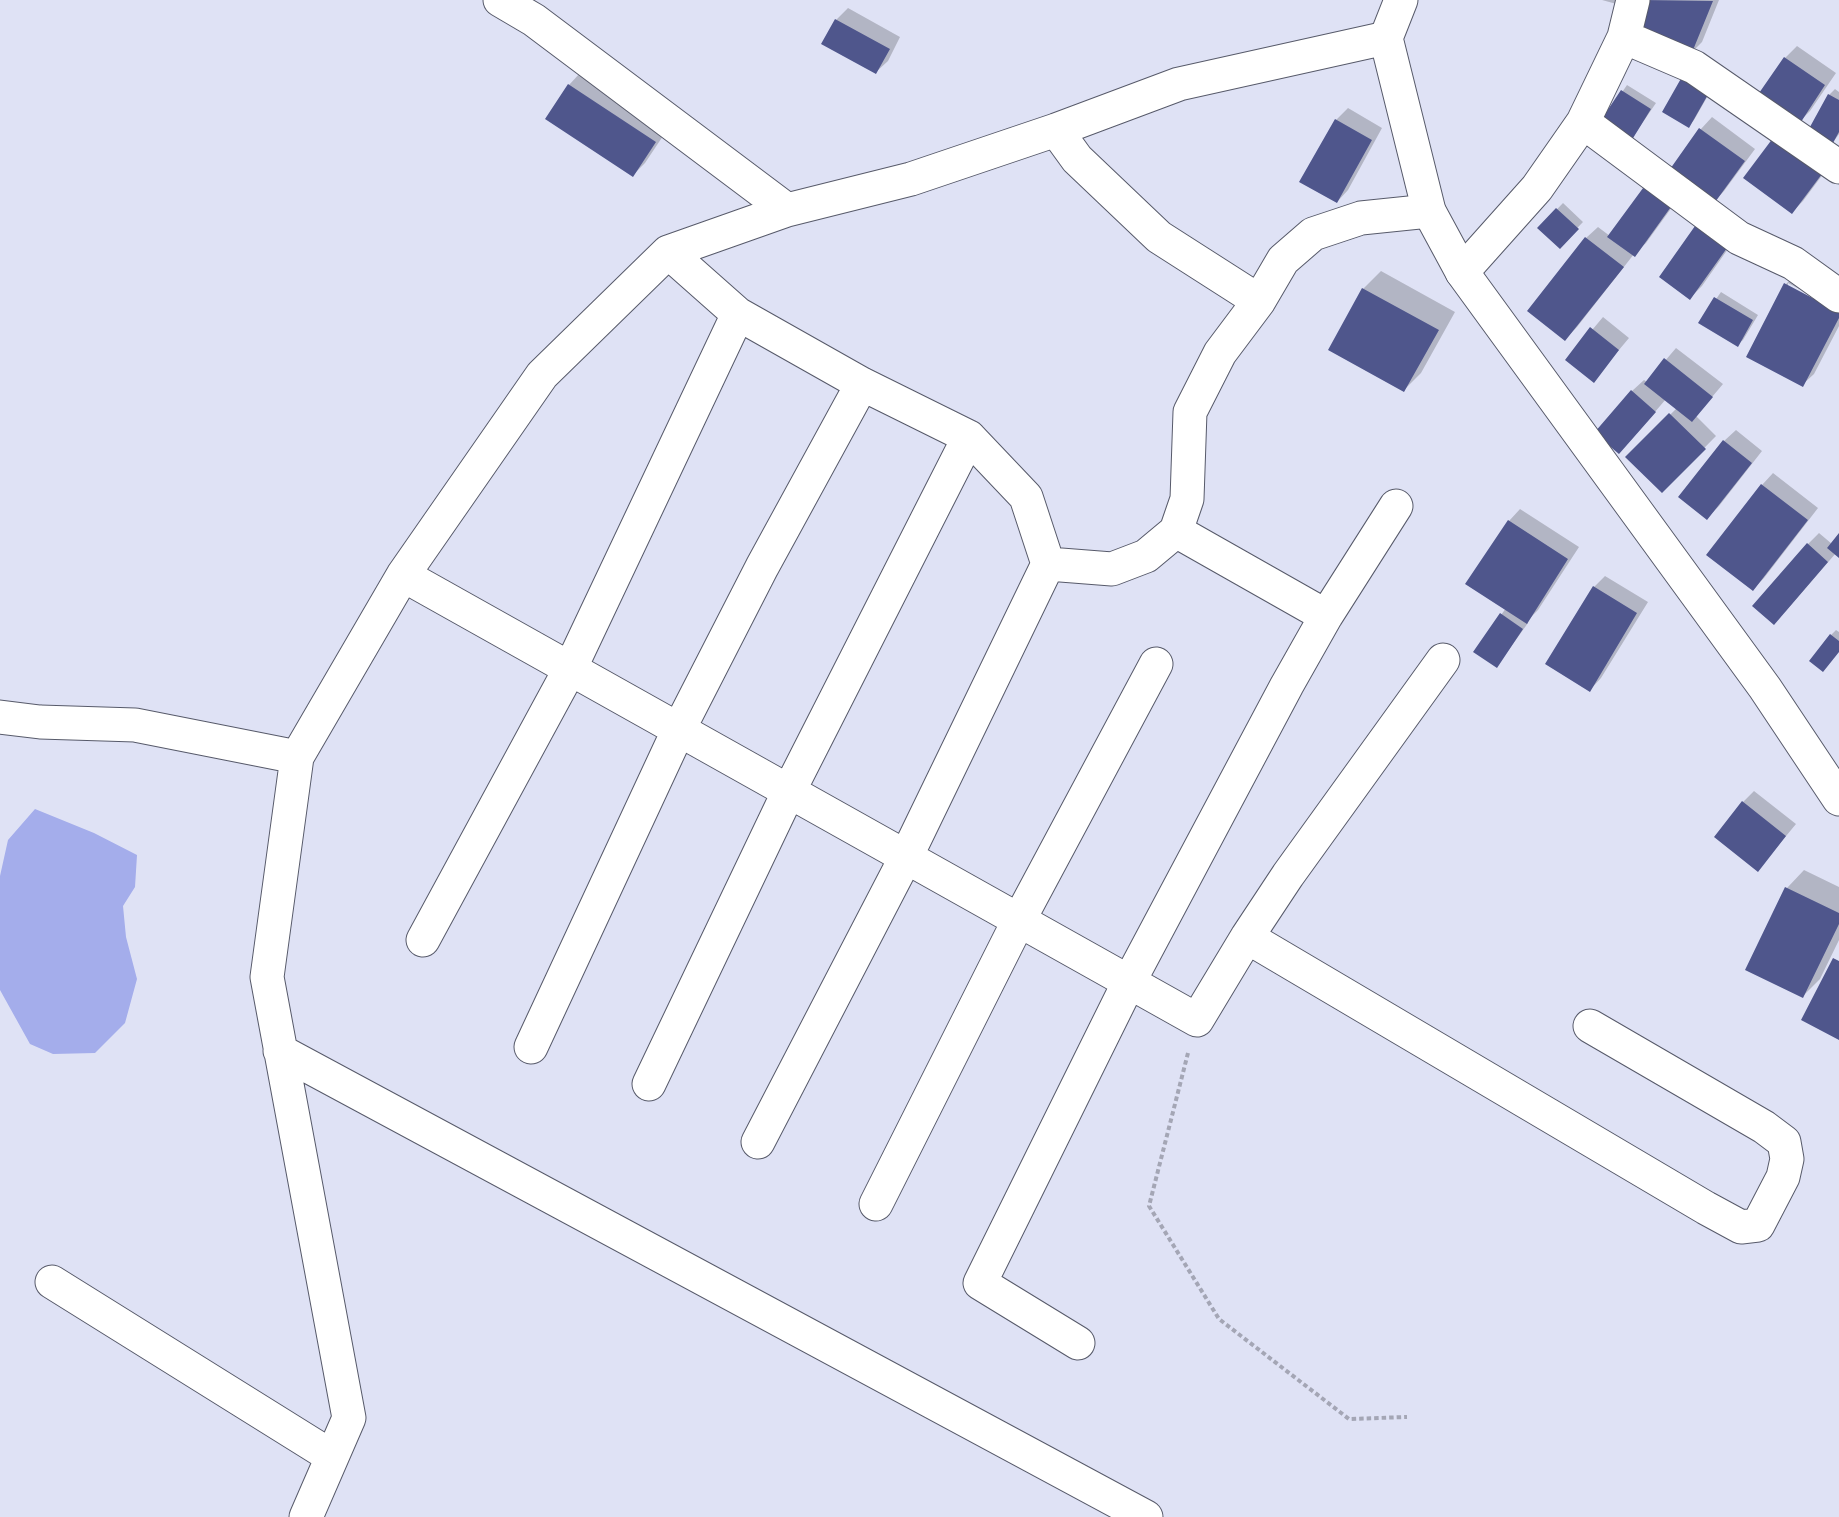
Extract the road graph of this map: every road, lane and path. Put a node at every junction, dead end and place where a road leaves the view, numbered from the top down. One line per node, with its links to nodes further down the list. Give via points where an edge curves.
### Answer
1 (500, 0): 9 (street, via 534,21)
2 (1401, 0): 5 (street)
3 (1633, 0): 4 (street)
4 (1624, 37): 6 (street); 8 (street, via 1694,67)
5 (1386, 38): 7 (street, via 1179,84); 10 (street)
6 (1583, 122): 12 (street, via 1537,188); 13 (street, via 1740,238 1792,263)
7 (1056, 130): 9 (street, via 910,179); 14 (street, via 1077,159 1159,237)
8 (1839, 167)
9 (787, 210): 11 (street)
10 (1429, 211): 12 (street); 14 (street, via 1361,218 1313,234 1283,260)
11 (668, 252): 15 (street); 21 (street, via 542,375)
12 (1462, 272): 30 (street, via 1765,688)
13 (1839, 296)
14 (1259, 301): 19 (street, via 1220,353 1190,412 1187,499)
15 (738, 314): 16 (street); 25 (street)
16 (862, 384): 17 (street); 27 (street)
17 (969, 437): 20 (street, via 1026,497); 29 (street)
18 (1396, 506): 22 (street)
19 (1176, 531): 20 (street, via 1146,556 1112,569); 22 (street)
20 (1048, 564): 31 (street)
21 (403, 575): 25 (street); 28 (street)
22 (1326, 616): 35 (street)
23 (1443, 660): 33 (street)
24 (1156, 664): 32 (street)
25 (570, 669): 27 (street); 34 (street)
26 (0, 717): 28 (street, via 135,725)
27 (679, 729): 29 (street); 38 (street)
28 (297, 757): 39 (street, via 267,977)
29 (789, 791): 31 (street); 40 (street)
30 (1839, 799)
31 (906, 857): 32 (street); 41 (street)
32 (1019, 920): 35 (street); 42 (street)
33 (1247, 937): 36 (street); 37 (street, via 1706,1208 1740,1227 1758,1225 1783,1177 1787,1159 1784,1142)
34 (423, 940)
35 (1129, 982): 36 (street); 44 (street, via 980,1283)
36 (1197, 1020): 45 (path, via 1149,1206 1219,1319 1349,1419)
37 (1590, 1026)
38 (531, 1047)
39 (280, 1051): 46 (street, via 349,1418); 48 (street)
40 (650, 1084)
41 (758, 1142)
42 (876, 1204)
43 (52, 1282): 46 (street)
44 (1078, 1343)
45 (1407, 1417)
46 (331, 1456): 47 (street)
47 (306, 1517)
48 (1146, 1517)

